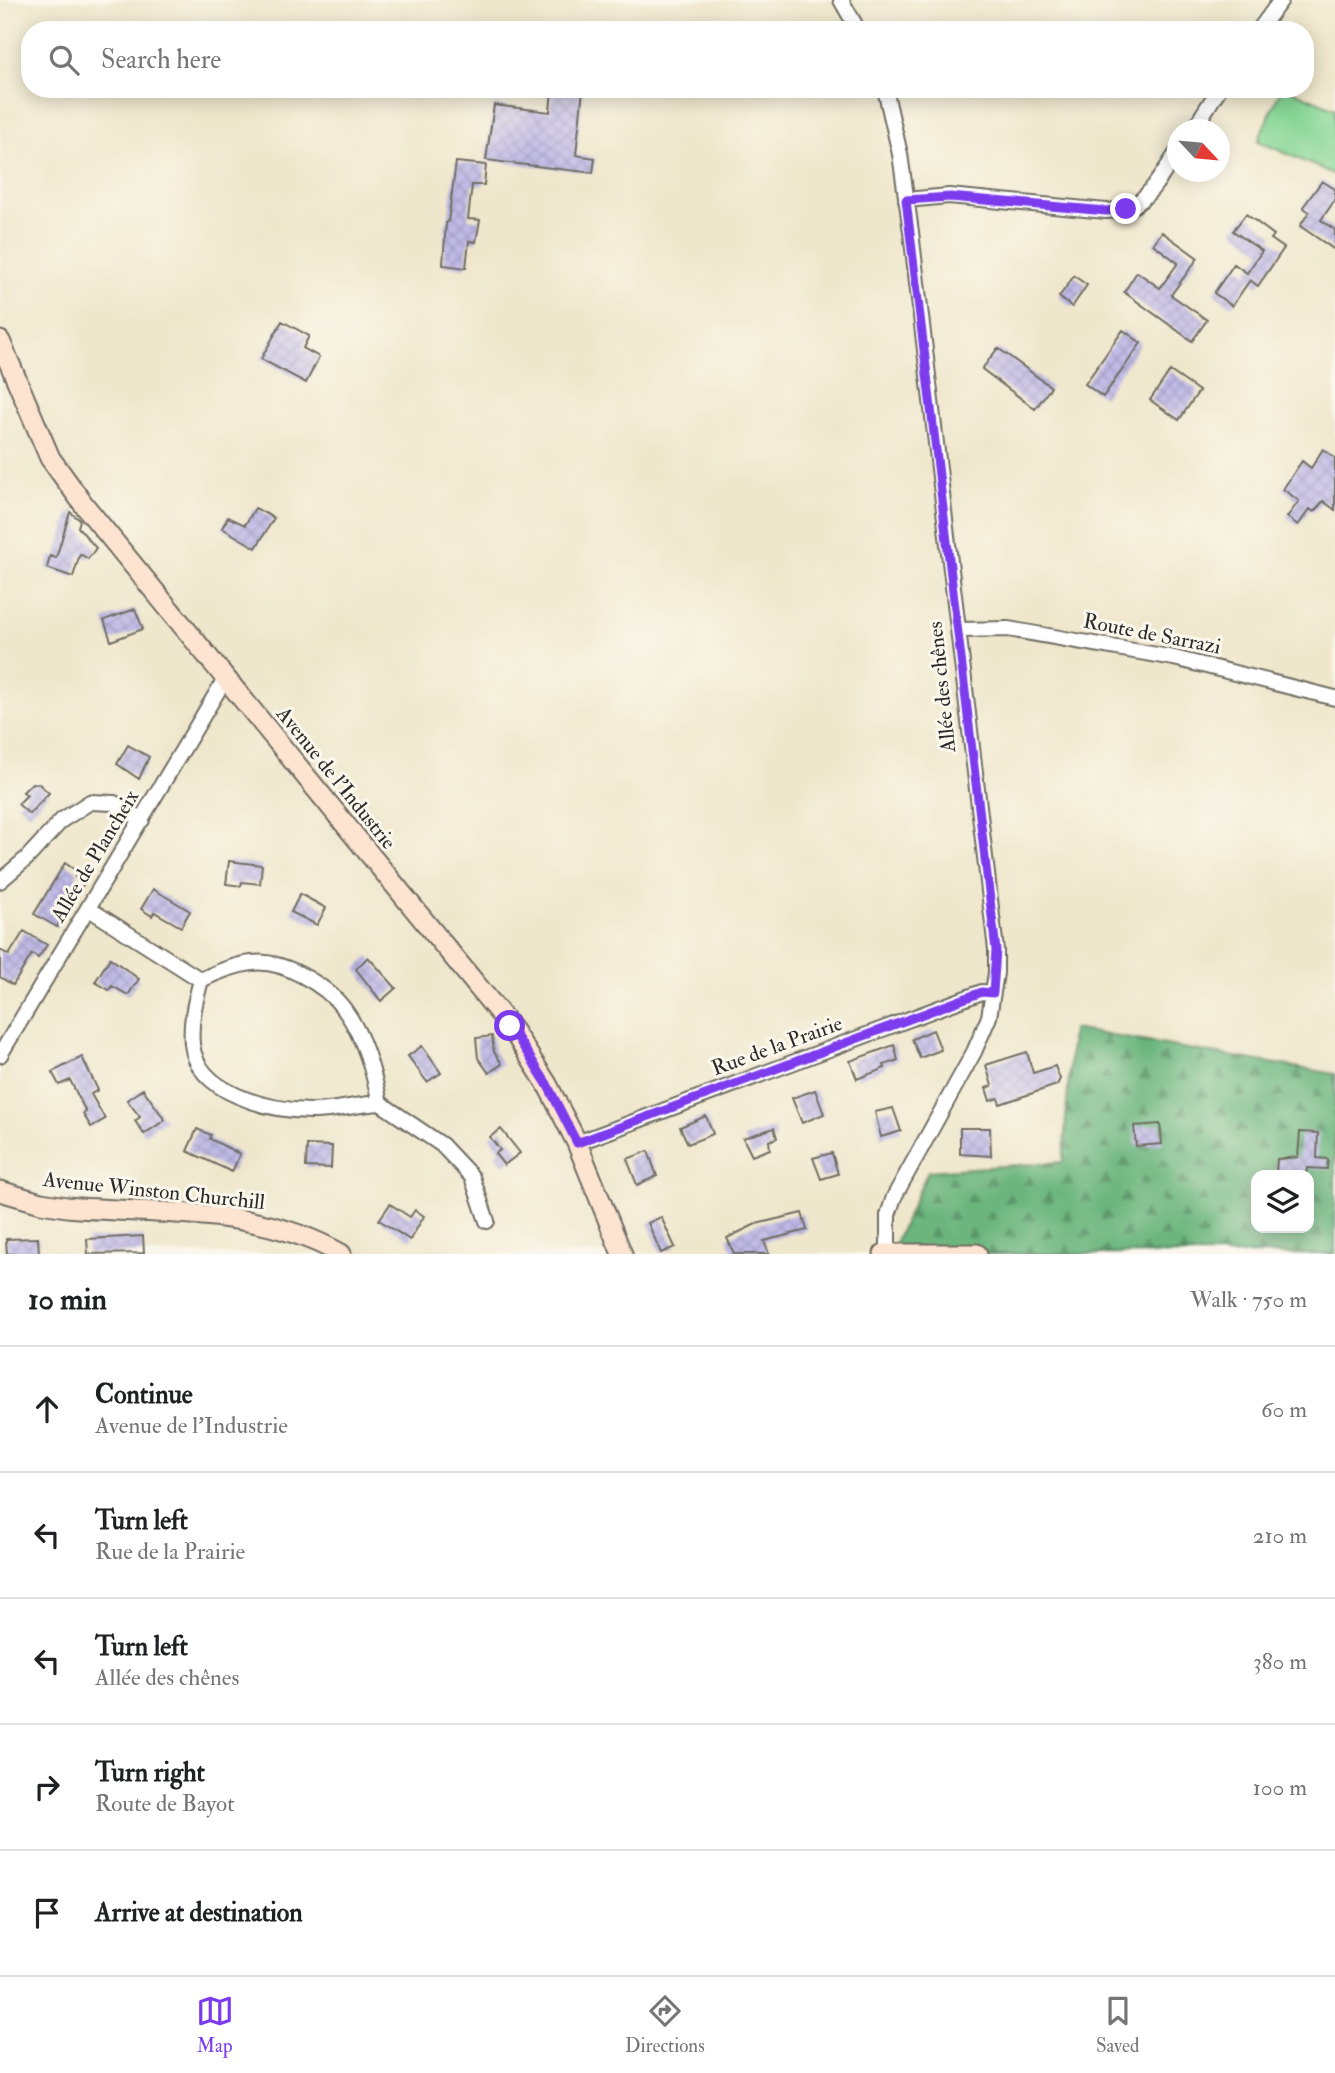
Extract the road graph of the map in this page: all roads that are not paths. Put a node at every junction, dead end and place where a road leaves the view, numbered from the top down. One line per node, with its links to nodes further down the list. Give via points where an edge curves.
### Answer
1 (841, 0): 3 (street)
2 (1281, 0): 4 (street)
3 (853, 21)
4 (1266, 21)
5 (888, 98): 9 (street, Allée des chênes)
6 (1213, 98): 7 (street)
7 (1200, 119)
8 (1167, 166): 9 (street, via 1137,203 1126,209 950,197)
9 (906, 200): 11 (street, Allée des chênes)
10 (0, 341): 12 (street, Avenue de l'Industrie, via 51,458)
11 (959, 630): 13 (street, Route de Sarrazi, via 1008,629 1162,656); 18 (street, Allée des chênes, via 996,950)
12 (225, 679): 14 (street, Allée de Plancheix); 21 (street, Avenue de l'Industrie, via 510,1026)
13 (1335, 698)
14 (142, 820): 15 (street, via 114,803 90,802 62,820); 16 (street, Allée de Plancheix)
15 (0, 881)
16 (89, 909): 17 (street); 19 (street, Allée de Plancheix)
17 (201, 980): 20 (street, via 254,962 286,966 309,978 343,1008 364,1048); 20 (street, via 192,1014 192,1047 204,1075 227,1091 272,1108 313,1111)
18 (993, 993): 21 (street, Rue de la Prairie, via 982,992); 26 (street, Allée des chênes, via 989,1017 974,1052 894,1197)
19 (0, 1055)
20 (380, 1104): 23 (street, via 442,1145 472,1177)
21 (577, 1143): 25 (street, Avenue de l'Industrie)
22 (0, 1191): 24 (street, Avenue Winston Churchill, via 67,1207 248,1220 294,1233)
23 (487, 1221)
24 (341, 1254)
25 (622, 1254)
26 (886, 1254): 27 (street)
27 (977, 1254)

